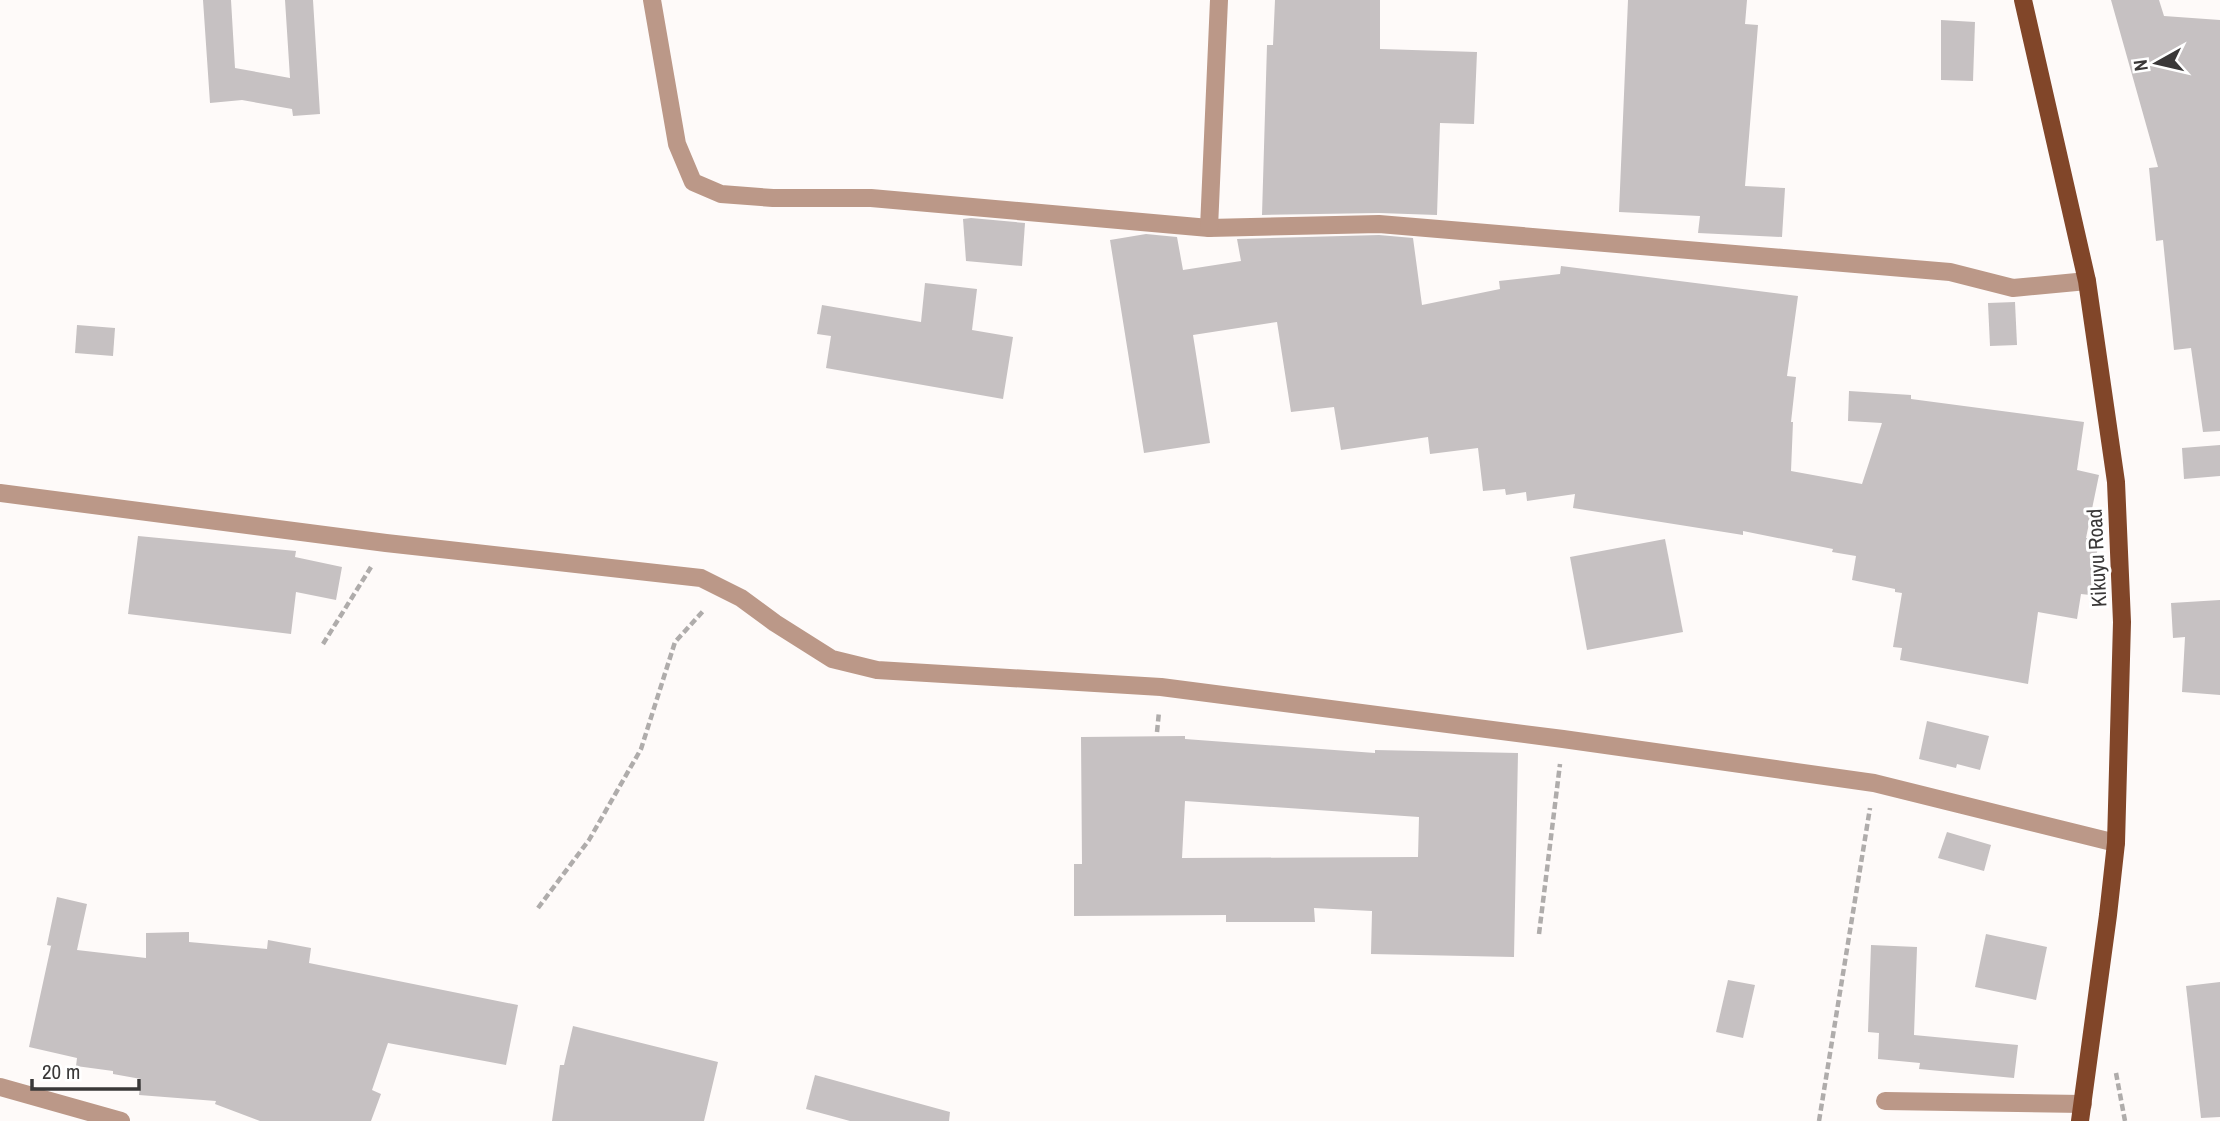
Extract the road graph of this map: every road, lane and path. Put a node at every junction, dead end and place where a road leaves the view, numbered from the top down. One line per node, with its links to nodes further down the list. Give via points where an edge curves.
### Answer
1 (652, 0): 4 (street, via 677,144 693,182 721,194 871,198)
2 (1219, 0): 4 (street)
3 (2023, 0): 5 (main road, Kikuyu Road)
4 (1209, 228): 5 (street, via 1379,224 1950,272 2013,288)
5 (2087, 281): 12 (main road, Kikuyu Road, via 2116,495 2122,622)
6 (0, 493): 7 (street)
7 (386, 543): 8 (street, via 701,578); 9 (path)
8 (741, 598): 10 (street, via 832,659 877,670 1161,687); 13 (path, via 706,608 675,642 641,749 589,840)
9 (323, 644)
10 (1563, 739): 11 (street); 14 (path)
11 (1874, 783): 12 (street); 19 (path)
12 (2116, 843): 17 (main road, Kikuyu Road)
13 (538, 908)
14 (1539, 934)
15 (0, 1087): 18 (street)
16 (1885, 1101): 17 (street)
17 (2082, 1112)
18 (121, 1121)
19 (1819, 1121)

